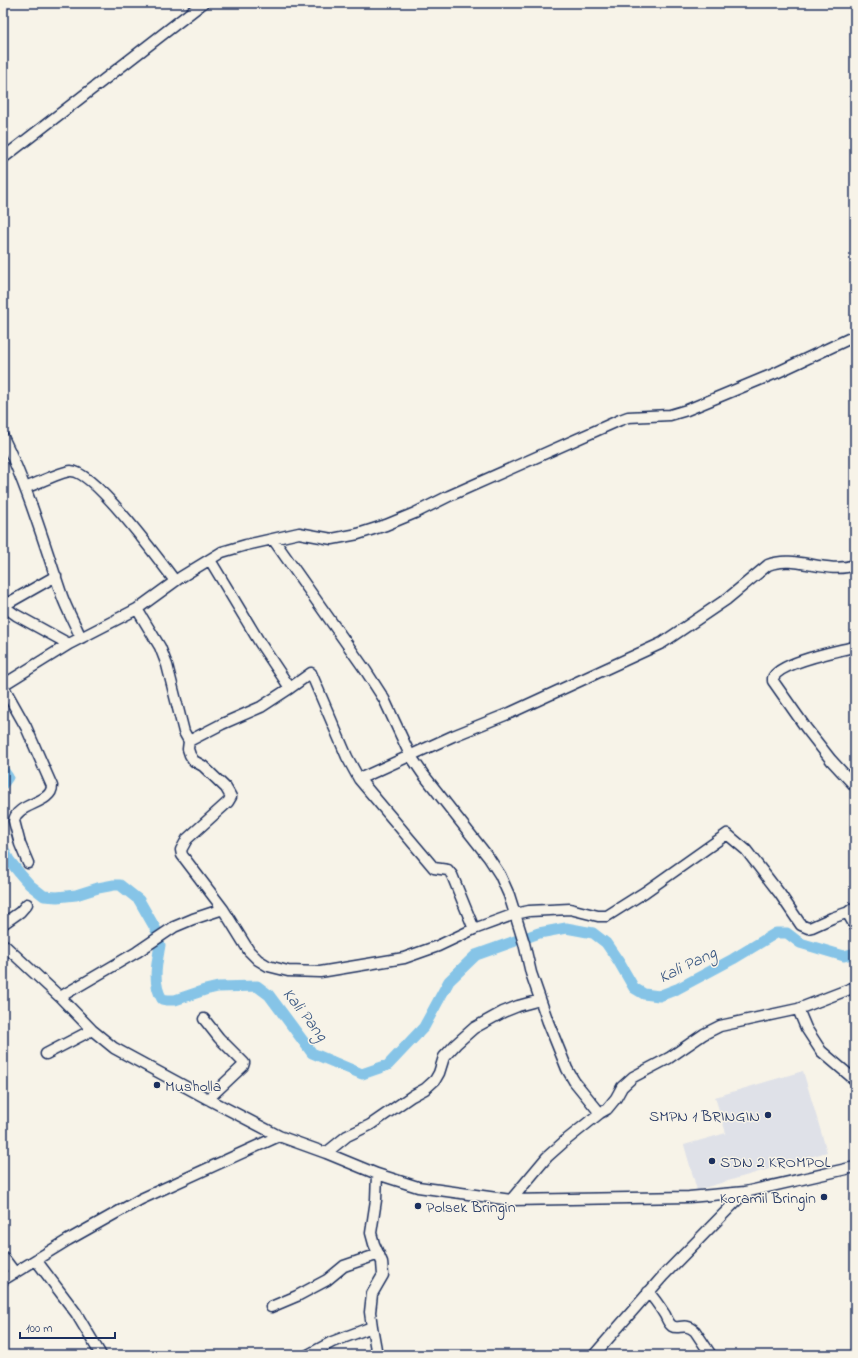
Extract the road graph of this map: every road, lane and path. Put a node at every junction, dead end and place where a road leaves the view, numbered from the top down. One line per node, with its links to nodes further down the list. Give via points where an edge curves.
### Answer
1 (203, 3): 2 (street)
2 (3, 158)
3 (855, 336): 6 (street, via 776,374 687,410 670,415 628,417 620,420 386,525 345,538 332,539 299,533)
4 (3, 437): 5 (street)
5 (25, 488): 9 (street); 10 (street, via 66,472 73,471 79,474 123,514)
6 (273, 539): 7 (street, via 222,552); 19 (street, via 384,699)
7 (210, 560): 10 (street); 17 (street)
8 (855, 565): 19 (street, via 835,568 783,562 768,565 727,599 662,643 510,713)
9 (56, 576): 11 (street); 13 (street)
10 (175, 581): 12 (street)
11 (3, 606): 14 (street, via 16,616)
12 (137, 609): 13 (street); 18 (street, via 160,647 184,732)
13 (81, 638): 14 (street)
14 (68, 644): 16 (street)
15 (855, 647): 21 (street, via 802,660 778,671 773,681 806,728)
16 (3, 686): 22 (street, via 26,727 52,786 48,794 19,812 14,818)
17 (290, 688): 18 (street, via 261,707); 20 (street, via 311,673)
18 (189, 741): 24 (street, via 188,749 194,761 226,788 231,797 187,839 181,850 182,855)
19 (410, 755): 20 (street); 26 (street, via 489,858 509,894)
20 (359, 779): 29 (street, via 434,868 448,870 452,875)
21 (855, 786)
22 (28, 864)
23 (27, 904): 27 (street)
24 (223, 909): 29 (street, via 249,951 258,960 268,966 288,971 320,972 404,958); 32 (street, via 174,927)
25 (851, 910): 26 (street, via 812,928 801,925 746,850 727,834 607,916 570,910); 28 (street)
26 (515, 914): 29 (street); 33 (street)
27 (3, 924)
28 (855, 926)
29 (474, 929)
30 (3, 944): 32 (street)
31 (855, 987): 34 (street)
32 (60, 997): 36 (street)
33 (540, 1000): 40 (street, via 567,1069 574,1082); 42 (street, via 503,1012 474,1028 444,1057 435,1080 425,1089 370,1125 347,1136)
34 (798, 1009): 38 (street, via 806,1028 821,1051); 40 (street, via 727,1024 704,1034 669,1058 626,1082 612,1104)
35 (204, 1019): 39 (street, via 214,1033 244,1063)
36 (92, 1030): 37 (street); 39 (street, via 114,1048)
37 (46, 1054)
38 (855, 1080)
39 (208, 1099): 41 (street)
40 (600, 1112): 46 (street, via 565,1141 529,1177)
41 (279, 1136): 42 (street); 49 (street, via 141,1199)
42 (326, 1153): 44 (street)
43 (855, 1167): 45 (street)
44 (377, 1174): 46 (street, via 418,1187); 47 (street, via 371,1233)
45 (745, 1192): 46 (street, via 689,1197); 52 (street)
46 (511, 1200)
47 (379, 1254): 53 (street, via 344,1266 327,1280); 54 (street, via 383,1275 372,1294)
48 (3, 1257): 50 (street)
49 (36, 1260): 50 (street); 55 (street, via 76,1313)
50 (15, 1273): 51 (street)
51 (3, 1280)
52 (648, 1292): 58 (street); 59 (street, via 670,1325 692,1328)
53 (271, 1307)
54 (372, 1327): 56 (street, via 332,1342); 57 (street)
55 (100, 1355)
56 (308, 1355)
57 (377, 1355)
58 (594, 1355)
59 (711, 1355)

